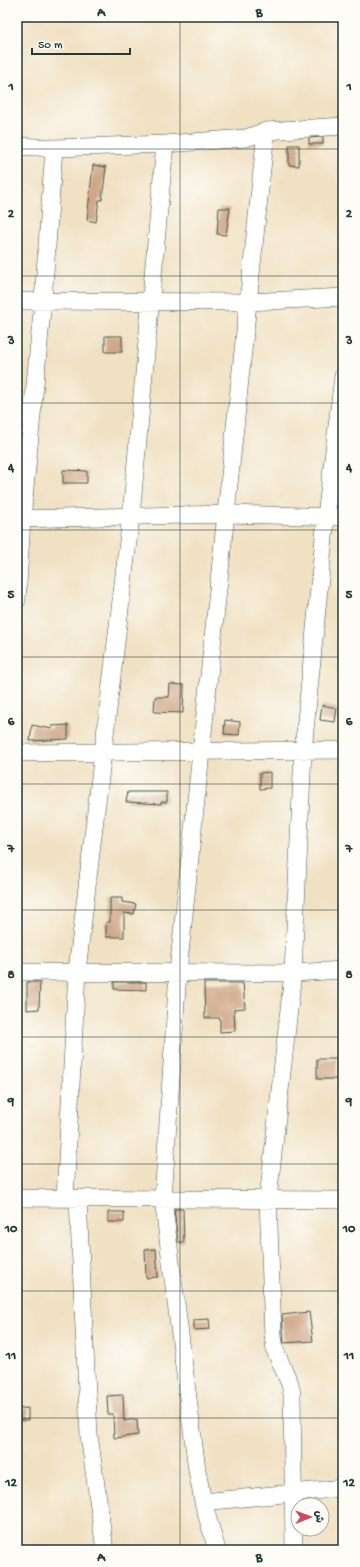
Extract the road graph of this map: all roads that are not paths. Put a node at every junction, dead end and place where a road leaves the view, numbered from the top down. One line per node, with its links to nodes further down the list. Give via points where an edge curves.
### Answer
1 (343, 126): 2 (street)
2 (266, 131): 3 (street, via 246,138); 10 (street)
3 (166, 144): 5 (street); 9 (street)
4 (17, 146): 5 (street)
5 (54, 148): 8 (street)
6 (343, 298): 10 (street)
7 (17, 301): 8 (street)
8 (43, 301): 9 (street); 15 (street)
9 (151, 301): 10 (street); 13 (street)
10 (249, 302): 12 (street)
11 (343, 376): 14 (street)
12 (227, 514): 13 (street); 14 (street); 20 (street)
13 (131, 516): 15 (street); 19 (street)
14 (335, 517): 18 (street)
15 (19, 519): 16 (street)
16 (17, 600)
17 (343, 750): 18 (street)
18 (303, 751): 20 (street); 26 (street)
19 (104, 752): 20 (street); 21 (street); 23 (street)
20 (201, 752): 25 (street)
21 (17, 753)
22 (343, 970): 26 (street)
23 (77, 971): 24 (street); 25 (street); 28 (street)
24 (17, 972)
25 (178, 972): 26 (street); 29 (street)
26 (293, 973): 30 (street)
27 (17, 1198): 28 (street)
28 (71, 1199): 29 (street); 35 (street, via 90,1435)
29 (163, 1199): 30 (street); 34 (street)
30 (268, 1199): 31 (street); 33 (street, via 273,1335 275,1350 292,1394)
31 (343, 1200)
32 (343, 1488): 33 (street)
33 (295, 1493): 34 (street); 37 (street)
34 (203, 1502): 36 (street)
35 (105, 1550)
36 (217, 1550)
37 (294, 1550)

